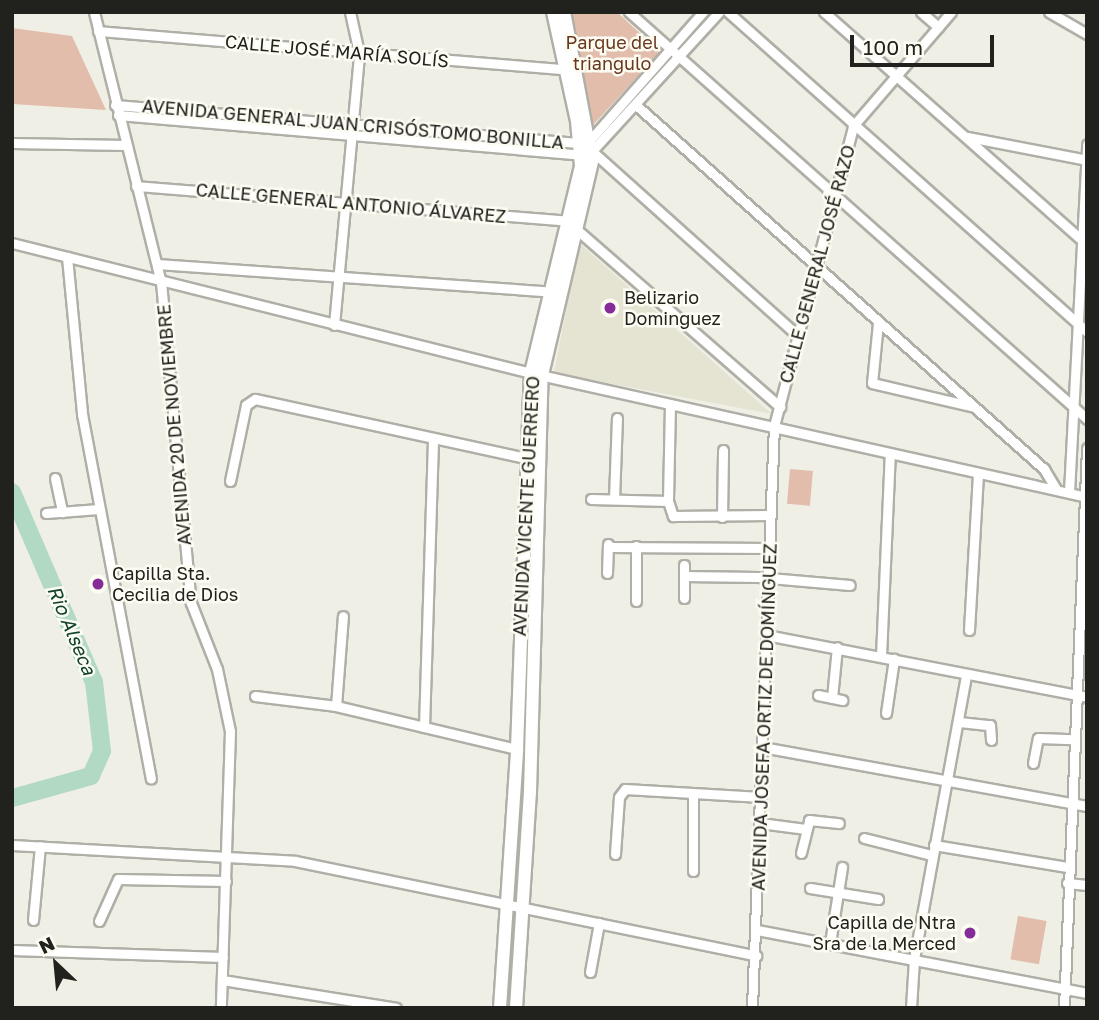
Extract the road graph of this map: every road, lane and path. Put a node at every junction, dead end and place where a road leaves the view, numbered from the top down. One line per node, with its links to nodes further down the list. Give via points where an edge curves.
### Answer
1 (94, 12): 14 (street, AVENIDA 20 DE NOVIEMBRE)
2 (350, 12): 17 (street)
3 (553, 12): 19 (main road, AVENIDA VICENTE GUERRERO)
4 (564, 12): 19 (main road, AVENIDA VICENTE GUERRERO)
5 (629, 12): 16 (street)
6 (704, 12): 16 (street)
7 (719, 12): 18 (street)
8 (728, 12): 25 (street)
9 (824, 12): 20 (street)
10 (921, 12): 13 (street)
11 (951, 12): 13 (street, CALLE GENERAL JOSÉ RAZO)
12 (1049, 12): 15 (street)
13 (938, 27): 20 (street, CALLE GENERAL JOSÉ RAZO)
14 (98, 32): 17 (street, CALLE JOSÉ MARÍA SOLÍS); 21 (street, AVENIDA 20 DE NOVIEMBRE)
15 (1087, 34)
16 (672, 48): 18 (street); 31 (street)
17 (359, 53): 19 (street, CALLE JOSÉ MARÍA SOLÍS); 24 (street)
18 (680, 56): 22 (street); 34 (street)
19 (571, 70): 31 (main road, AVENIDA VICENTE GUERRERO)
20 (896, 76): 25 (street, CALLE GENERAL JOSÉ RAZO); 26 (street)
21 (115, 105): 23 (street, AVENIDA 20 DE NOVIEMBRE); 24 (street, AVENIDA GENERAL JUAN CRISÓSTOMO BONILLA)
22 (636, 105): 31 (street); 41 (street)
23 (118, 115): 27 (street, AVENIDA GENERAL JUAN CRISÓSTOMO BONILLA); 30 (street, AVENIDA 20 DE NOVIEMBRE)
24 (354, 126): 27 (street); 31 (street, AVENIDA GENERAL JUAN CRISÓSTOMO BONILLA)
25 (853, 126): 34 (street, CALLE GENERAL JOSÉ RAZO); 47 (street)
26 (967, 137): 32 (street); 38 (street)
27 (352, 138): 31 (street, AVENIDA GENERAL JUAN CRISÓSTOMO BONILLA); 35 (street)
28 (12, 143): 30 (street)
29 (1087, 144): 32 (street)
30 (125, 145): 33 (street, AVENIDA 20 DE NOVIEMBRE)
31 (586, 147): 36 (main road, AVENIDA VICENTE GUERRERO); 49 (street)
32 (1086, 160): 38 (street)
33 (136, 186): 35 (street, CALLE GENERAL ANTONIO ÁLVAREZ); 40 (street, AVENIDA 20 DE NOVIEMBRE)
34 (835, 194): 41 (street, CALLE GENERAL JOSÉ RAZO); 54 (street)
35 (346, 202): 36 (street, CALLE GENERAL ANTONIO ÁLVAREZ); 42 (street)
36 (573, 224): 44 (main road, AVENIDA VICENTE GUERRERO); 52 (street)
37 (12, 243): 39 (street)
38 (1084, 243): 47 (street)
39 (67, 257): 43 (street); 72 (street, via 82,414)
40 (157, 264): 42 (street); 43 (street, AVENIDA 20 DE NOVIEMBRE)
41 (817, 266): 45 (street); 49 (street, CALLE GENERAL JOSÉ RAZO)
42 (340, 276): 44 (street); 46 (street)
43 (161, 282): 46 (street); 122 (street, AVENIDA 20 DE NOVIEMBRE, via 191,603 217,669 230,731)
44 (556, 292): 50 (main road, AVENIDA VICENTE GUERRERO)
45 (878, 323): 53 (street); 53 (street, via 872,383)
46 (334, 325): 50 (street)
47 (1078, 325): 48 (street); 54 (street)
48 (1087, 332)
49 (799, 337): 52 (street, CALLE GENERAL JOSÉ RAZO)
50 (536, 374): 51 (street); 62 (main road, AVENIDA VICENTE GUERRERO); 93 (main road, AVENIDA VICENTE GUERRERO)
51 (670, 404): 57 (street); 71 (street)
52 (780, 407): 57 (street, CALLE GENERAL JOSÉ RAZO)
53 (976, 407): 66 (street, via 1044,469)
54 (1074, 408): 56 (street); 67 (street)
55 (617, 418): 70 (street)
56 (1087, 419)
57 (774, 426): 61 (street); 75 (street, AVENIDA JOSEFA ORTIZ DE DOMÍNGUEZ)
58 (433, 439): 62 (street); 65 (street, via 249,400); 101 (street)
59 (1087, 448): 68 (street)
60 (723, 450): 76 (street)
61 (890, 453): 63 (street); 90 (street)
62 (526, 458): 93 (main road, AVENIDA VICENTE GUERRERO)
63 (978, 472): 66 (street); 87 (street)
64 (55, 478): 73 (street)
65 (230, 481)
66 (1056, 489): 67 (street)
67 (1069, 492): 68 (street)
68 (1086, 497): 95 (street)
69 (591, 499): 70 (street)
70 (614, 499): 71 (street)
71 (667, 500): 76 (street, via 673,516)
72 (99, 509): 73 (street); 107 (street)
73 (62, 512): 74 (street)
74 (46, 513)
75 (771, 515): 76 (street); 78 (street, AVENIDA JOSEFA ORTIZ DE DOMÍNGUEZ)
76 (722, 517)
77 (636, 546): 78 (street); 80 (street, via 608,545); 85 (street)
78 (769, 548): 82 (street, AVENIDA JOSEFA ORTIZ DE DOMÍNGUEZ)
79 (684, 565): 81 (street)
80 (607, 573)
81 (684, 576): 82 (street); 84 (street)
82 (768, 577): 83 (street); 88 (street, AVENIDA JOSEFA ORTIZ DE DOMÍNGUEZ)
83 (850, 585)
84 (684, 598)
85 (636, 601)
86 (343, 616): 98 (street)
87 (969, 630)
88 (766, 635): 89 (street); 104 (street, AVENIDA JOSEFA ORTIZ DE DOMÍNGUEZ)
89 (837, 648): 90 (street); 94 (street, via 837,699)
90 (881, 656): 91 (street)
91 (894, 659): 92 (street); 99 (street)
92 (966, 675): 95 (street); 100 (street)
93 (525, 683): 105 (main road, AVENIDA VICENTE GUERRERO); 134 (main road, AVENIDA VICENTE GUERRERO)
94 (818, 695)
95 (1076, 695): 97 (street); 102 (street)
96 (256, 696): 98 (street)
97 (1087, 697)
98 (336, 706): 101 (street)
99 (886, 713)
100 (959, 722): 103 (street, via 990,725); 108 (street)
101 (424, 727): 105 (street)
102 (1073, 739): 106 (street, via 1038,738); 111 (street)
103 (991, 740)
104 (762, 747): 108 (street); 110 (street, AVENIDA JOSEFA ORTIZ DE DOMÍNGUEZ)
105 (517, 749): 133 (main road, AVENIDA VICENTE GUERRERO)
106 (1033, 763)
107 (151, 779)
108 (947, 780): 111 (street); 118 (street)
109 (693, 793): 110 (street); 121 (street, via 625,789 619,797); 126 (street)
110 (761, 797): 113 (street, AVENIDA JOSEFA ORTIZ DE DOMÍNGUEZ)
111 (1071, 803): 112 (street); 125 (street)
112 (1087, 806)
113 (760, 823): 115 (street); 138 (street, AVENIDA JOSEFA ORTIZ DE DOMÍNGUEZ)
114 (839, 823): 115 (street, via 810,818)
115 (806, 829): 120 (street)
116 (864, 838): 123 (street)
117 (12, 845): 119 (street)
118 (934, 845): 123 (street); 125 (street)
119 (40, 846): 122 (street); 135 (street)
120 (802, 853)
121 (615, 854)
122 (226, 855): 127 (street, AVENIDA 20 DE NOVIEMBRE); 133 (street, via 295,862)
123 (931, 855): 143 (street)
124 (842, 867): 131 (street)
125 (1067, 867): 128 (street)
126 (693, 871)
127 (226, 881): 136 (street, via 118,879); 142 (street, AVENIDA 20 DE NOVIEMBRE)
128 (1067, 883): 129 (street); 146 (street)
129 (1087, 885)
130 (810, 888): 131 (street)
131 (838, 892): 132 (street); 139 (street)
132 (878, 900)
133 (509, 904): 134 (street); 150 (main road, AVENIDA VICENTE GUERRERO)
134 (524, 907): 137 (street); 151 (main road, AVENIDA VICENTE GUERRERO)
135 (33, 920)
136 (99, 921)
137 (599, 923): 141 (street); 144 (street)
138 (757, 930): 139 (street); 141 (street, AVENIDA JOSEFA ORTIZ DE DOMÍNGUEZ)
139 (830, 943): 143 (street)
140 (12, 950): 142 (street)
141 (756, 956): 152 (street, AVENIDA JOSEFA ORTIZ DE DOMÍNGUEZ)
142 (223, 957): 145 (street, AVENIDA 20 DE NOVIEMBRE)
143 (914, 959): 146 (street); 153 (street)
144 (590, 971)
145 (222, 980): 148 (street, AVENIDA 20 DE NOVIEMBRE); 149 (street)
146 (1063, 989): 147 (street); 154 (street)
147 (1087, 993)
148 (220, 1008)
149 (396, 1008)
150 (500, 1008)
151 (516, 1008)
152 (752, 1008)
153 (911, 1008)
154 (1064, 1008)

